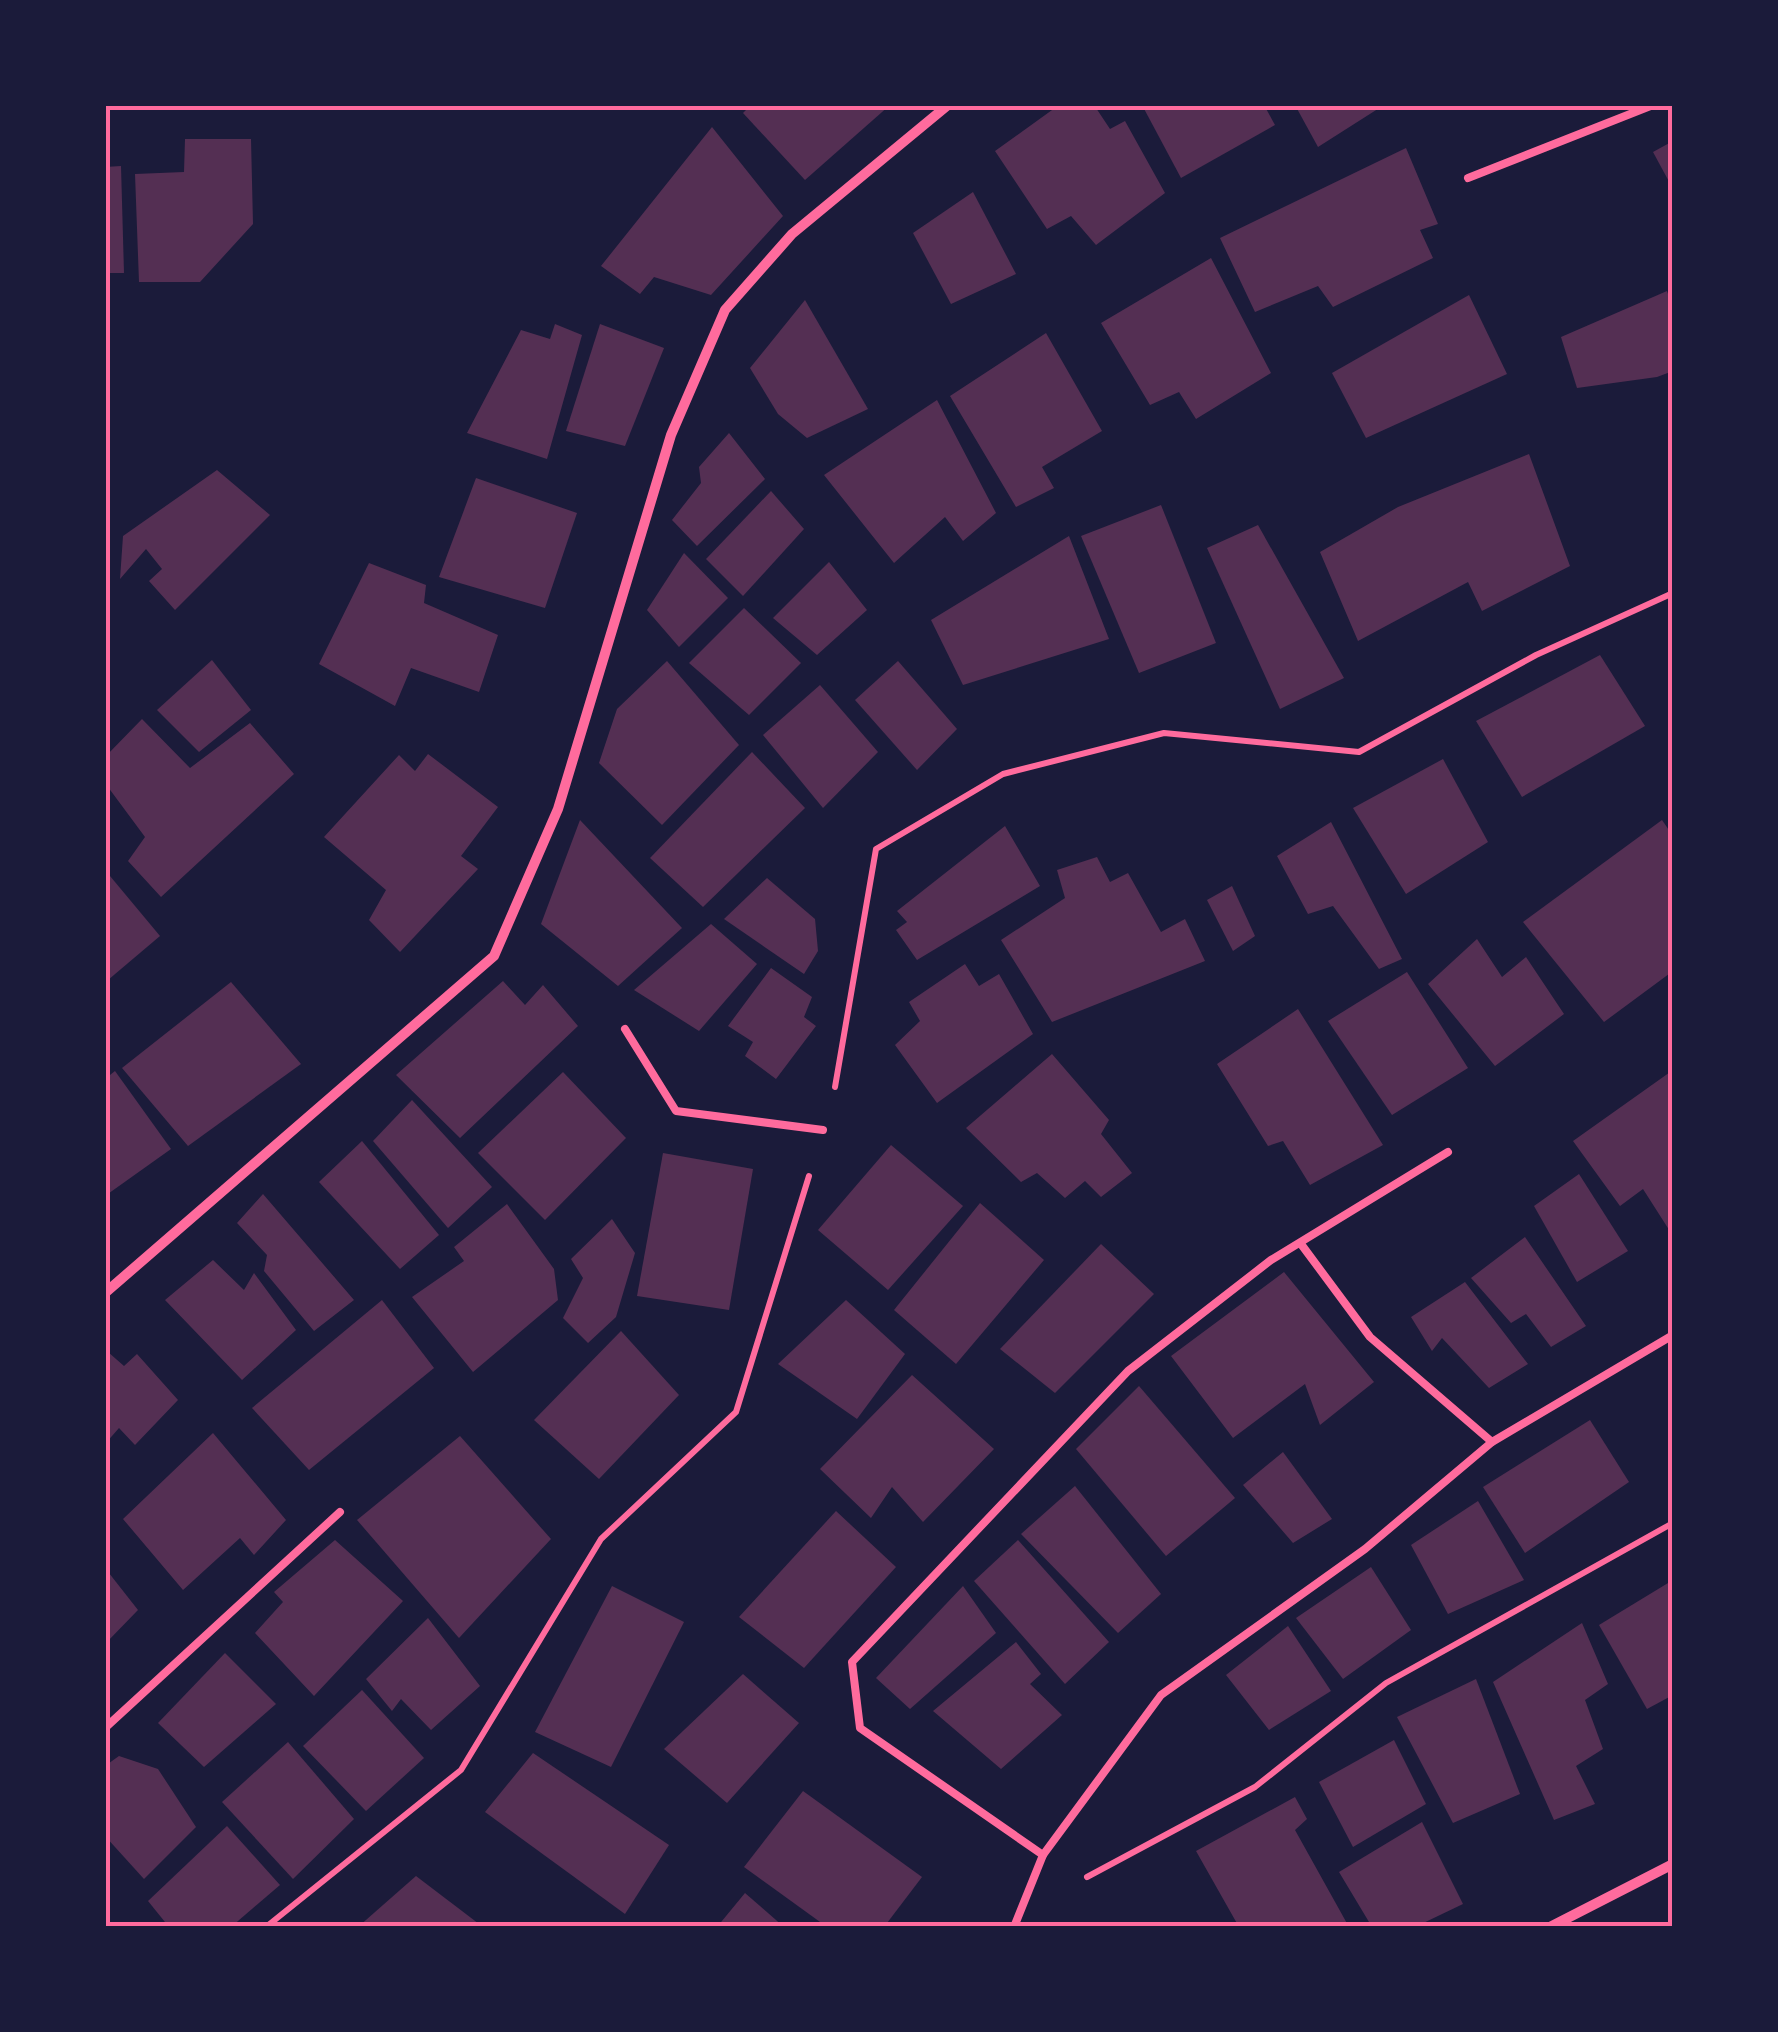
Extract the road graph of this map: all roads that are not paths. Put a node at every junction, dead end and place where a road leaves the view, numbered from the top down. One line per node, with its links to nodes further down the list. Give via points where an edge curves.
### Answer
1 (948, 105): 8 (street, via 792,234 725,310 671,435 558,809 494,956)
2 (1653, 105): 3 (lane)
3 (1468, 178)
4 (625, 1029): 5 (lane, via 676,1110)
5 (823, 1130)
6 (1448, 1152): 7 (lane)
7 (1302, 1244): 10 (lane, via 1370,1336); 13 (lane, via 1271,1260 1128,1371 852,1662 860,1728)
8 (105, 1293)
9 (1673, 1334): 10 (lane)
10 (1492, 1442): 13 (lane, via 1365,1550 1161,1695)
11 (340, 1512): 12 (lane)
12 (105, 1728)
13 (1043, 1855): 15 (lane)
14 (1673, 1864): 16 (street)
15 (1014, 1927)
16 (1550, 1927)

